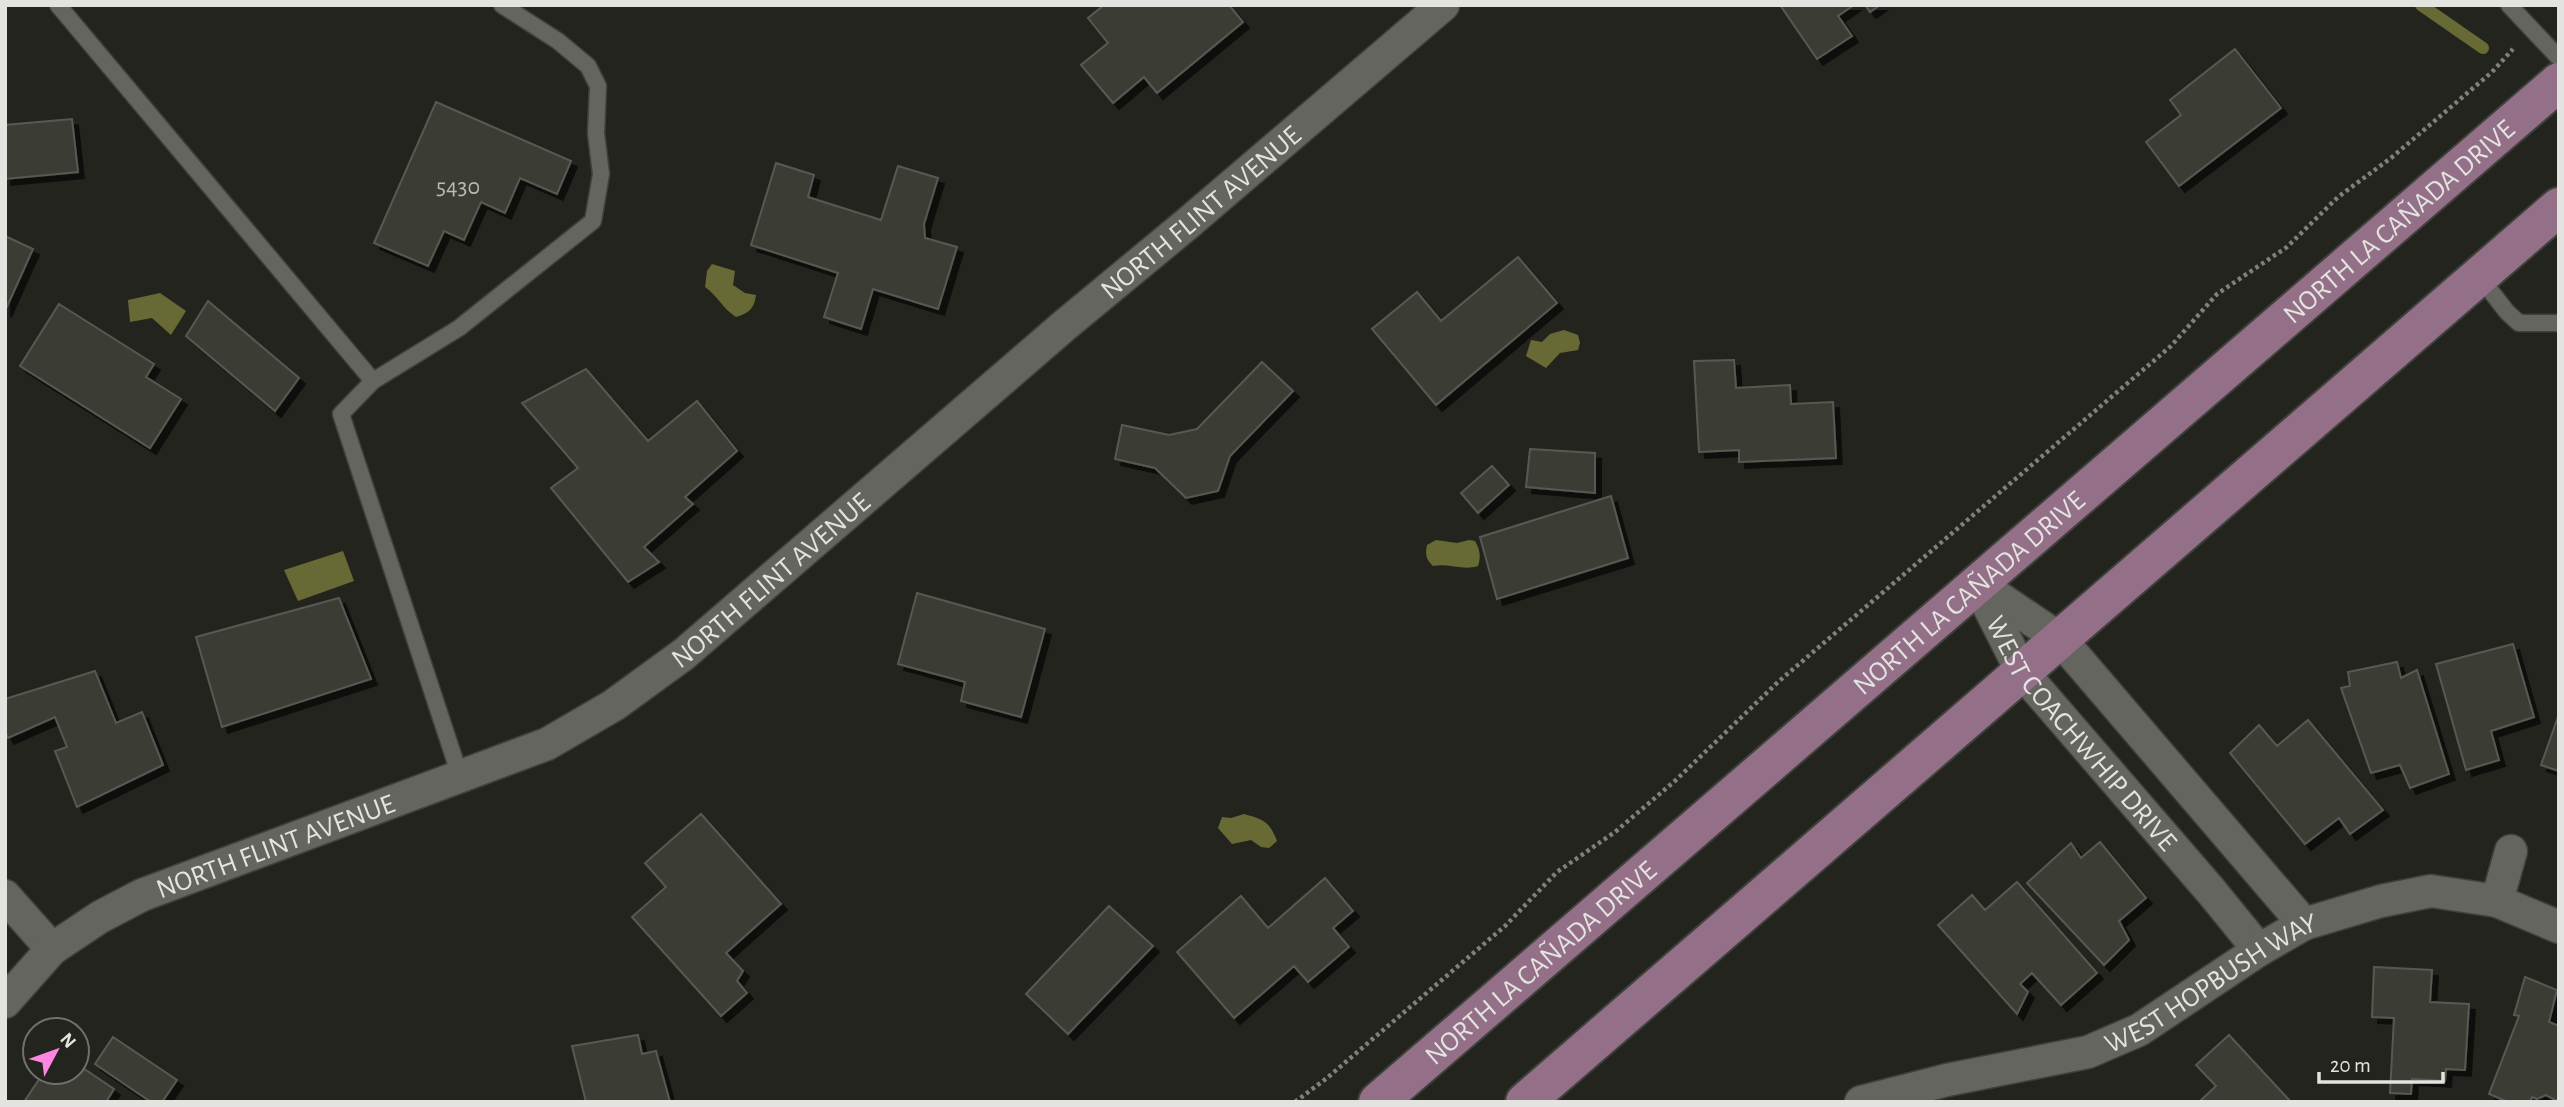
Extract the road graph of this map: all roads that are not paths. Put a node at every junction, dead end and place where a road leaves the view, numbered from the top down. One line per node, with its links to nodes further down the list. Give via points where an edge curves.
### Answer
1 (58, 5): 10 (lane)
2 (502, 5): 10 (lane, via 588,66 598,86 596,133 601,174 593,221 459,328)
3 (1443, 5): 14 (street, NORTH FLINT AVENUE, via 684,654 614,705 547,744)
4 (2509, 5): 5 (lane)
5 (2559, 58)
6 (2559, 82): 11 (main road, NORTH LA CAÑADA DRIVE)
7 (2559, 207): 8 (main road)
8 (2479, 276): 9 (lane, via 2519,323); 12 (main road)
9 (2559, 323)
10 (373, 381): 14 (lane, via 341,414)
11 (1977, 583): 12 (street, WEST COACHWHIP DRIVE); 13 (street, WEST COACHWHIP DRIVE); 23 (main road, NORTH LA CAÑADA DRIVE)
12 (2060, 639): 13 (main road); 18 (street, WEST COACHWHIP DRIVE)
13 (2022, 672): 21 (street, WEST COACHWHIP DRIVE); 24 (main road)
14 (460, 776): 20 (street, NORTH FLINT AVENUE, via 142,895 100,916)
15 (2511, 851): 17 (street)
16 (5, 896): 20 (street)
17 (2497, 901): 18 (street, WEST HOPBUSH WAY, via 2431,891); 19 (street, WEST HOPBUSH WAY)
18 (2304, 924): 21 (street, WEST HOPBUSH WAY)
19 (2559, 927)
20 (52, 949): 22 (street, NORTH FLINT AVENUE)
21 (2259, 950): 25 (street, WEST HOPBUSH WAY, via 2139,1030 2088,1052)
22 (5, 1002)
23 (1378, 1102)
24 (1525, 1102)
25 (1861, 1102)

